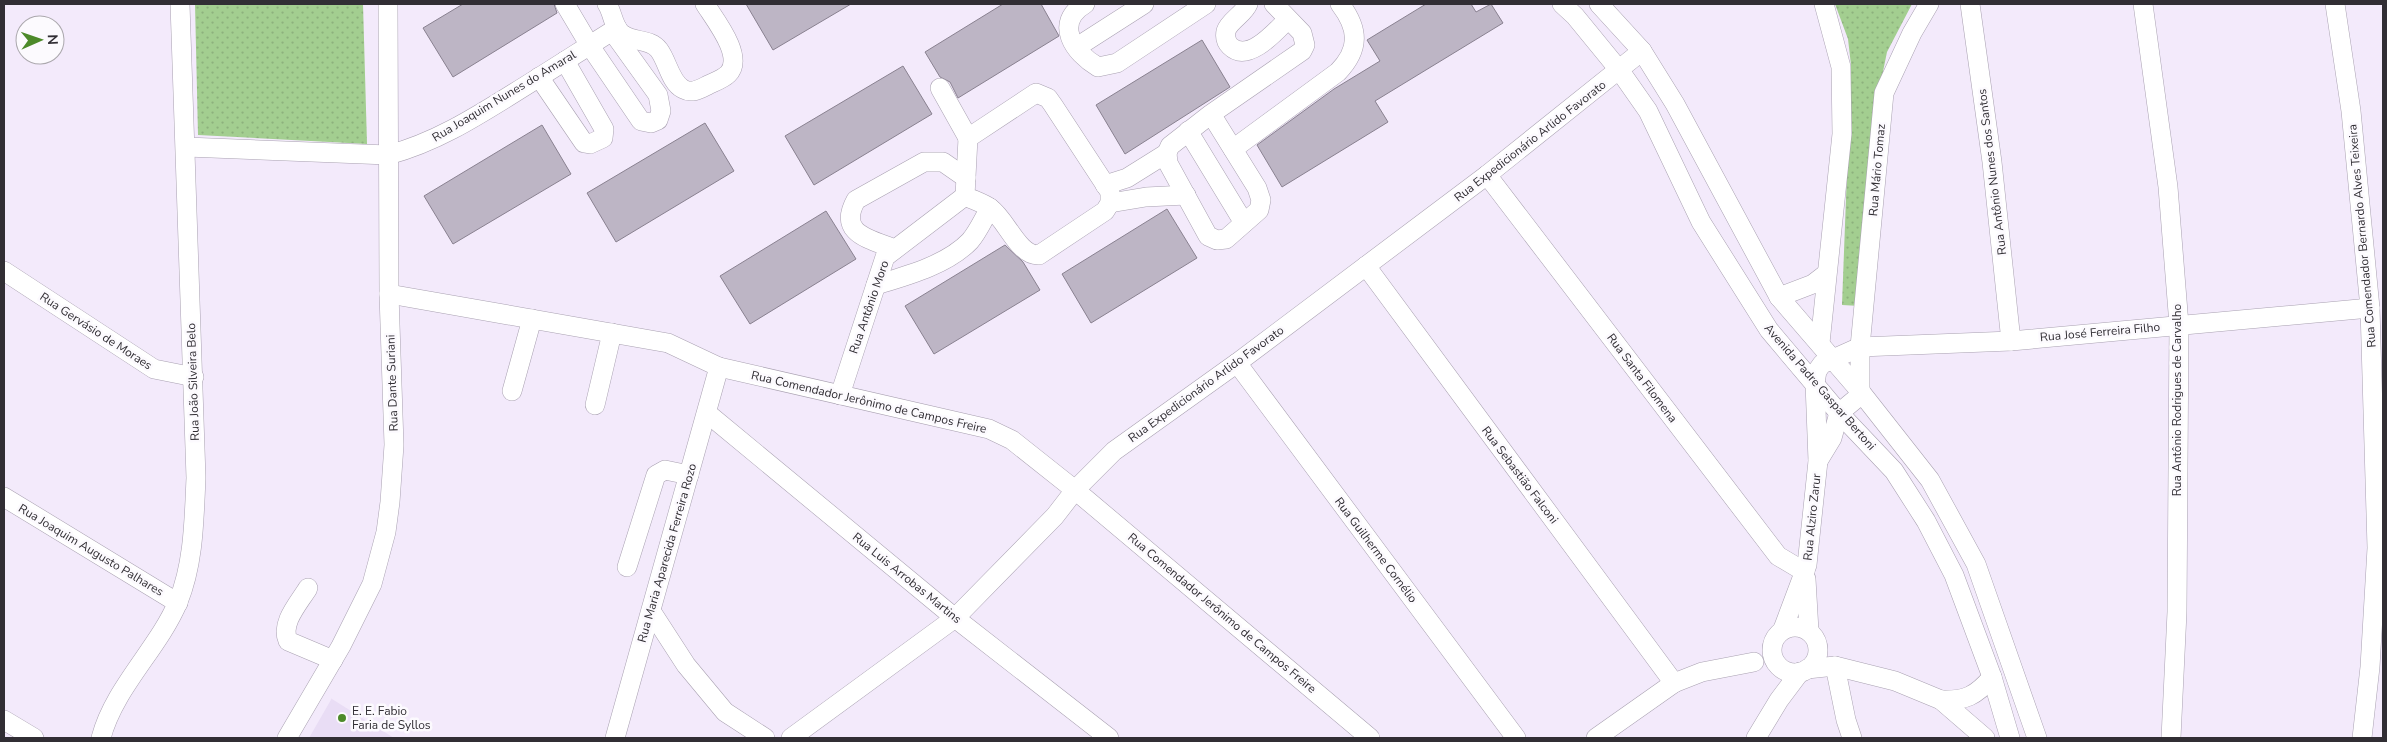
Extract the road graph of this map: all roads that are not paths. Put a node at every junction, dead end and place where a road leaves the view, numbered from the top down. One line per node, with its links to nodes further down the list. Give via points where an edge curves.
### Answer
1 (180, 4): 31 (street, Rua João Silveira Belo)
2 (388, 4): 34 (street, Rua Dante Suriani)
3 (565, 4): 21 (street)
4 (705, 4): 20 (street, via 734,52 734,66 727,75 695,92 684,90 677,84 659,50 650,42)
5 (1085, 4): 22 (street, via 1071,16 1068,25)
6 (1144, 4): 22 (street)
7 (1206, 4): 22 (street, via 1107,67 1098,67 1090,62)
8 (1248, 4): 19 (street, via 1226,30 1230,46 1238,50 1256,48)
9 (1274, 4): 19 (street)
10 (1340, 4): 32 (street, via 1349,16 1354,33 1354,48 1349,60 1338,72)
11 (1562, 4): 25 (street, Avenida Padre Gaspar Bertoni)
12 (1599, 4): 23 (street, Avenida Padre Gaspar Bertoni)
13 (1824, 4): 45 (street, via 1841,67 1842,134)
14 (1928, 4): 55 (street, Rua Mário Tomaz, via 1884,93)
15 (1970, 4): 53 (street, Rua Antônio Nunes dos Santos, via 1992,162)
16 (2143, 4): 51 (street, Rua Antônio Rodrigues de Carvalho, via 2168,187)
17 (2336, 4): 49 (street, Rua Comendador Bernardo Alves Teixeira, via 2351,111)
18 (610, 5): 20 (street)
19 (1288, 19): 28 (street, via 1305,39 1302,52)
20 (614, 30): 21 (street, Rua Joaquim Nunes do Amaral); 21 (street, via 658,95 661,111 658,120 651,124 642,121)
21 (590, 46): 24 (street, Rua Joaquim Nunes do Amaral)
22 (1076, 47)
23 (1642, 52): 25 (street, Rua Expedicionário Arlido Favorato); 48 (street, Avenida Padre Gaspar Bertoni, via 1676,104)
24 (565, 61): 26 (street, Rua Joaquim Nunes do Amaral); 26 (street, via 604,129 603,138 584,143)
25 (1620, 70): 35 (street, Rua Expedicionário Arlido Favorato); 60 (street, Avenida Padre Gaspar Bertoni, via 1648,111 1701,222 1769,330)
26 (539, 77): 34 (street, Rua Joaquim Nunes do Amaral, via 443,135)
27 (940, 88): 30 (street)
28 (1211, 114): 29 (street); 32 (street)
29 (1188, 132): 33 (street, via 1170,146); 41 (street)
30 (968, 138): 36 (street, via 1036,93 1048,98); 37 (street)
31 (186, 147): 34 (street, Rua Joaquim Nunes do Amaral); 59 (street, Rua João Silveira Belo)
32 (1232, 149): 41 (street, via 1262,200 1259,210)
33 (1167, 153): 36 (street, via 1127,178); 38 (street, via 1168,163)
34 (388, 155): 47 (street, Rua Dante Suriani)
35 (1487, 175): 43 (street, Rua Expedicionário Arlido Favorato); 72 (street, Rua Santa Filomena, via 1778,556)
36 (1105, 185): 39 (street, via 1110,192)
37 (965, 187): 40 (street); 42 (street, Rua Antônio Moro); 42 (street, via 943,162 924,162 856,200 850,210 850,222 856,233)
38 (1186, 195): 39 (street); 41 (street, via 1208,236 1217,240 1226,238)
39 (1110, 203): 40 (street, via 1105,211 1039,255 1032,256 1025,252)
40 (990, 208): 46 (street, via 971,240 958,250 918,272)
41 (1244, 223)
42 (895, 249): 46 (street, Rua Antônio Moro, via 885,256)
43 (1366, 266): 57 (street, Rua Expedicionário Arlido Favorato); 87 (street, Rua Sebastião Falconi)
44 (4, 271): 59 (street, Rua Gervásio de Moraes, via 154,369)
45 (1826, 274): 48 (street, via 1813,284); 54 (street)
46 (876, 285): 63 (street, Rua Antônio Moro)
47 (389, 294): 50 (street, Rua Comendador Jerônimo de Campos Freire); 81 (street, Rua Dante Suriani, via 394,445 386,532 372,584)
48 (1780, 297): 54 (street, Avenida Padre Gaspar Bertoni)
49 (2370, 308): 51 (street, Rua José Ferreira Filho); 107 (street, Rua Comendador Bernardo Alves Teixeira, via 2377,548)
50 (532, 319): 52 (street, Rua Comendador Jerônimo de Campos Freire); 61 (street)
51 (2179, 325): 53 (street, Rua José Ferreira Filho); 106 (street, Rua Antônio Rodrigues de Carvalho, via 2178,612)
52 (612, 333): 58 (street, Rua Comendador Jerônimo de Campos Freire, via 668,342); 64 (street)
53 (2011, 341): 55 (street, Rua José Ferreira Filho)
54 (1820, 343): 56 (street, Avenida Padre Gaspar Bertoni)
55 (1860, 347): 56 (street); 62 (street, Rua Mário Tomaz)
56 (1831, 358): 60 (street, via 1817,371); 62 (street, Avenida Padre Gaspar Bertoni)
57 (1237, 363): 69 (street, Rua Expedicionário Arlido Favorato, via 1114,451); 99 (street, Rua Guilherme Cornélio)
58 (719, 367): 63 (street, Rua Comendador Jerônimo de Campos Freire); 65 (street, Rua Maria Aparecida Ferreira Rozo)
59 (194, 377): 74 (street, Rua João Silveira Belo, via 196,478 193,542)
60 (1815, 383): 66 (street, Avenida Padre Gaspar Bertoni); 67 (street, Rua Alziro Zarur)
61 (512, 391)
62 (1860, 391): 66 (street); 105 (street, Avenida Padre Gaspar Bertoni, via 1930,480 1976,564)
63 (840, 395): 69 (street, Rua Comendador Jerônimo de Campos Freire, via 989,429 1012,440)
64 (595, 405)
65 (707, 413): 68 (street, Rua Maria Aparecida Ferreira Rozo); 76 (street, Rua Luis Arrobas Martins)
66 (1839, 413): 67 (street, Rua Alziro Zarur, via 1832,438); 86 (street, Avenida Padre Gaspar Bertoni, via 1894,471 1926,522 1954,574)
67 (1818, 461): 72 (street, Rua Alziro Zarur)
68 (689, 475): 71 (street, via 664,470 656,476); 75 (street, Rua Maria Aparecida Ferreira Rozo)
69 (1075, 490): 76 (street, Rua Expedicionário Arlido Favorato, via 1055,516); 98 (street, Rua Comendador Jerônimo de Campos Freire)
70 (4, 497): 74 (street, Rua Joaquim Augusto Palhares)
71 (627, 567)
72 (1805, 572): 77 (street, Rua Alziro Zarur); 78 (street, Rua Alziro Zarur)
73 (308, 588): 81 (street, via 287,622 286,637 288,641)
74 (178, 603): 92 (street, Rua João Silveira Belo, via 116,704)
75 (651, 611): 94 (street, Rua Maria Aparecida Ferreira Rozo); 95 (street, via 686,665 725,712)
76 (955, 618): 96 (street, Rua Expedicionário Arlido Favorato); 97 (street, Rua Luis Arrobas Martins)
77 (1783, 629): 78 (street, via 1794,626); 79 (street)
78 (1810, 631): 80 (street)
79 (1772, 646): 82 (street); 84 (street)
80 (1818, 650): 83 (street); 85 (street, via 1817,658)
81 (333, 660): 93 (street, Rua Dante Suriani)
82 (1754, 662): 84 (street); 87 (street, via 1702,672)
83 (1835, 666): 85 (street); 89 (street, via 1895,681); 102 (street)
84 (1778, 667): 85 (street, via 1794,673); 88 (street)
85 (1804, 671): 88 (street)
86 (1992, 677): 89 (street, via 1982,688 1960,701); 104 (street, Avenida Padre Gaspar Bertoni)
87 (1674, 683): 100 (street)
88 (1779, 700): 101 (street)
89 (1941, 700): 103 (street)
90 (4, 720): 91 (street)
91 (34, 738)
92 (101, 738)
93 (287, 738)
94 (615, 738)
95 (765, 738)
96 (791, 738)
97 (1110, 738)
98 (1370, 738)
99 (1516, 738)
100 (1596, 738)
101 (1756, 738)
102 (1852, 738)
103 (1985, 738)
104 (2010, 738)
105 (2037, 738)
106 (2171, 738)
107 (2362, 738)

